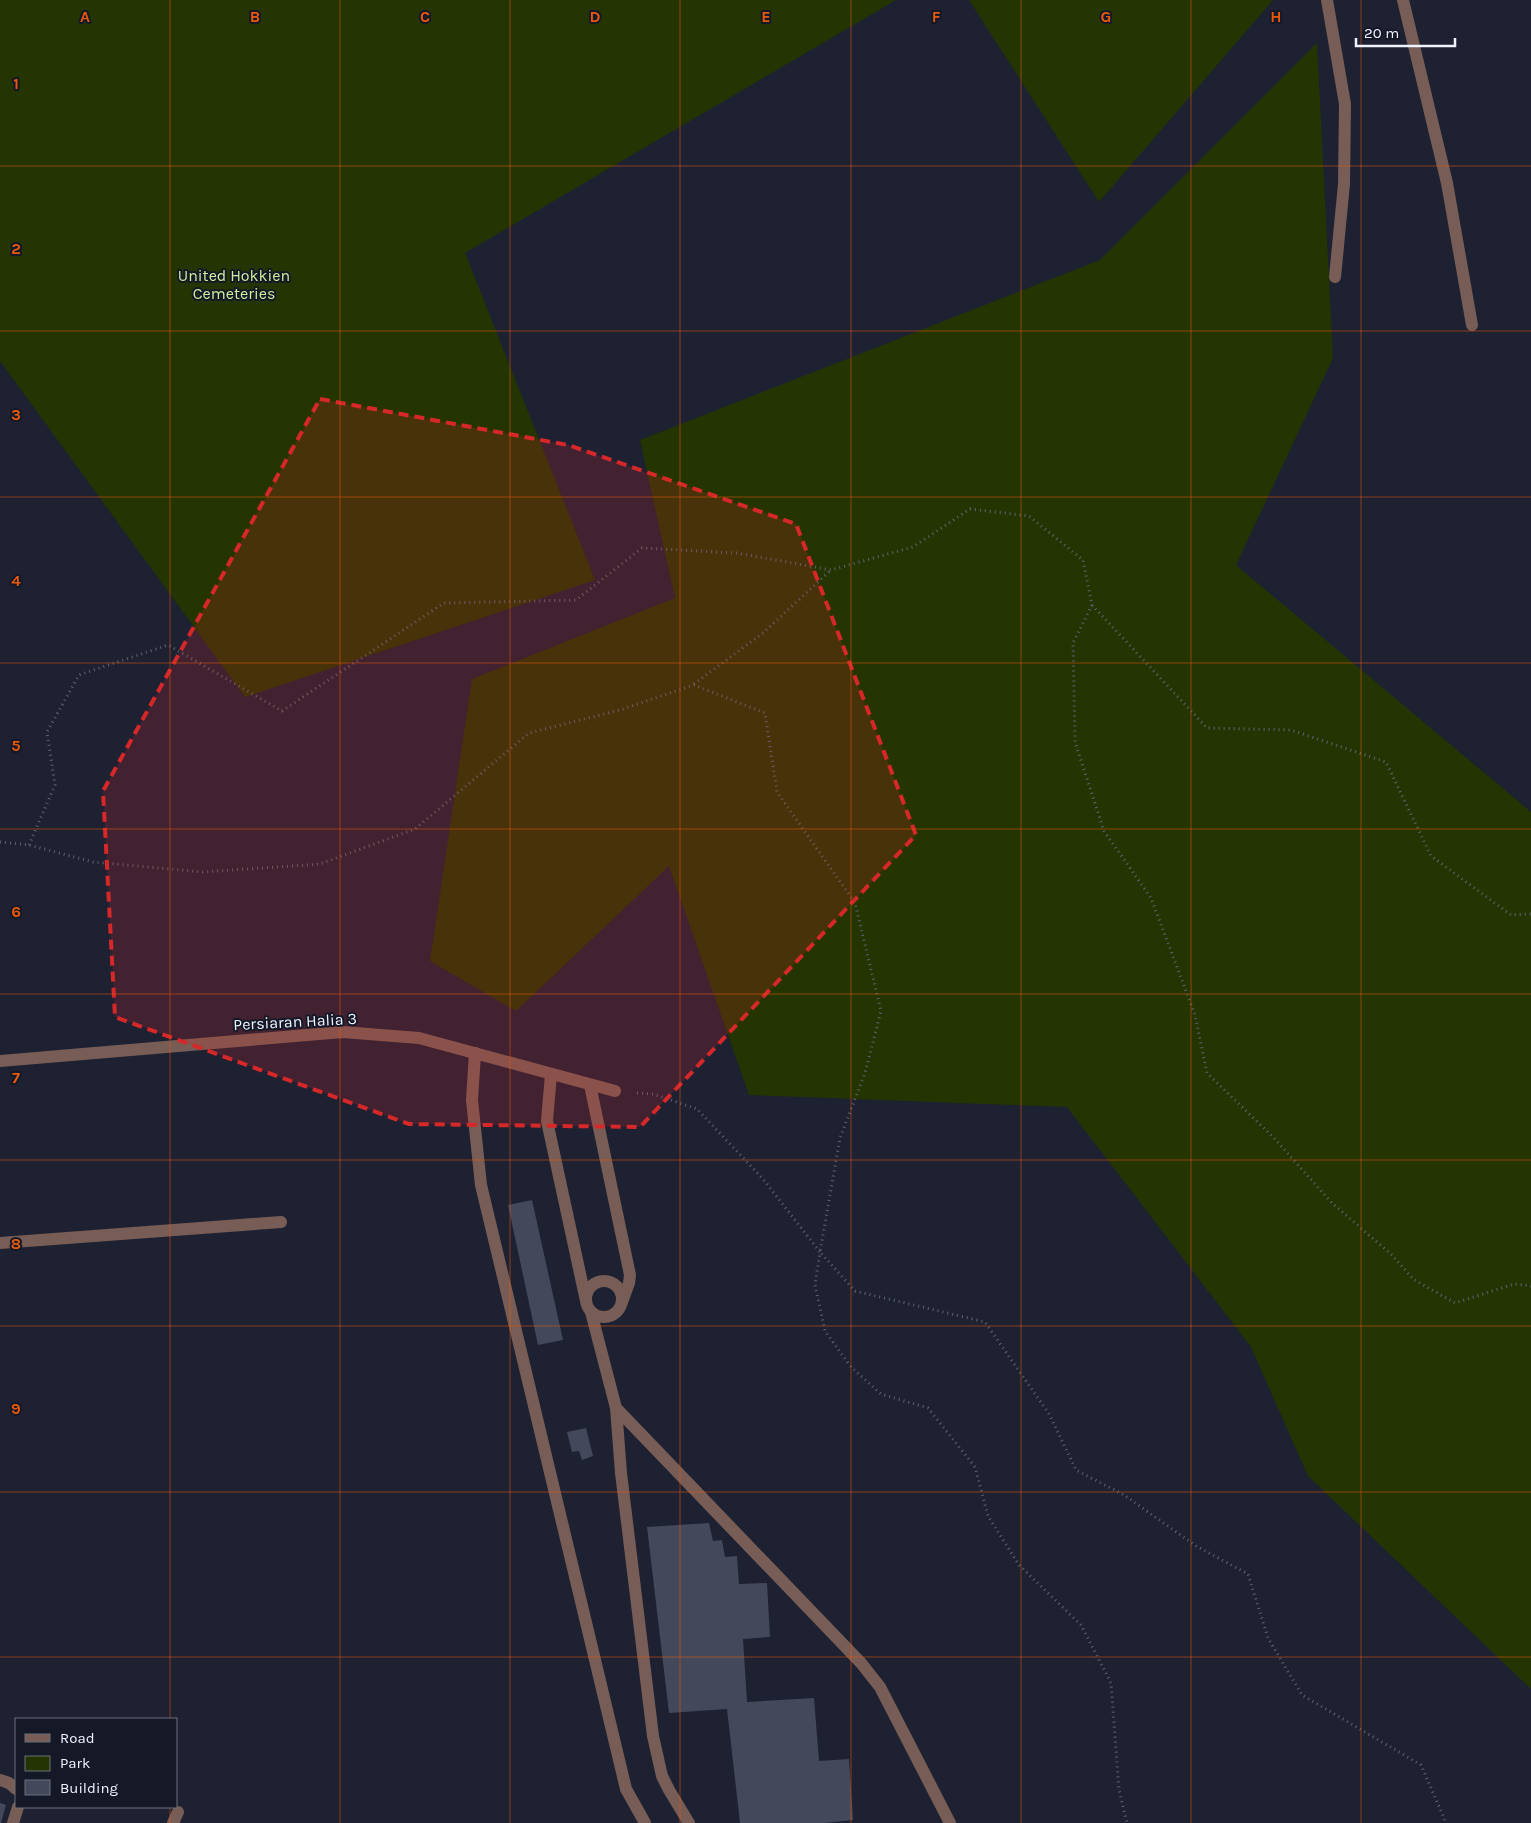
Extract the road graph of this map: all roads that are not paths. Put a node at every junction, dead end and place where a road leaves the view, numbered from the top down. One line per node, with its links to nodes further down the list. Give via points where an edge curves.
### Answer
1 (1326, 0): 3 (street, via 1345,104 1344,184)
2 (1403, 0): 4 (street, via 1447,183)
3 (1335, 277)
4 (1472, 325)
5 (476, 1053): 6 (street, Persiaran Halia 3, via 420,1038 343,1032); 7 (street, Persiaran Halia 3); 19 (street, via 472,1100 481,1185 626,1789)
6 (0, 1061)
7 (551, 1074): 8 (street, Persiaran Halia 3); 13 (street, via 547,1120)
8 (590, 1084): 9 (street, Persiaran Halia 3); 12 (street, via 630,1275)
9 (615, 1091)
10 (281, 1222): 11 (street)
11 (0, 1243)
12 (621, 1305): 13 (street, via 618,1311 602,1318); 13 (street, via 618,1288 602,1281 588,1290)
13 (588, 1306): 14 (street)
14 (616, 1408): 20 (street, via 653,1736 662,1776); 21 (street, via 861,1663 880,1687)
15 (0, 1780): 16 (street)
16 (15, 1788)
17 (18, 1808): 18 (street)
18 (13, 1823)
19 (645, 1823)
20 (688, 1823)
21 (950, 1823)

